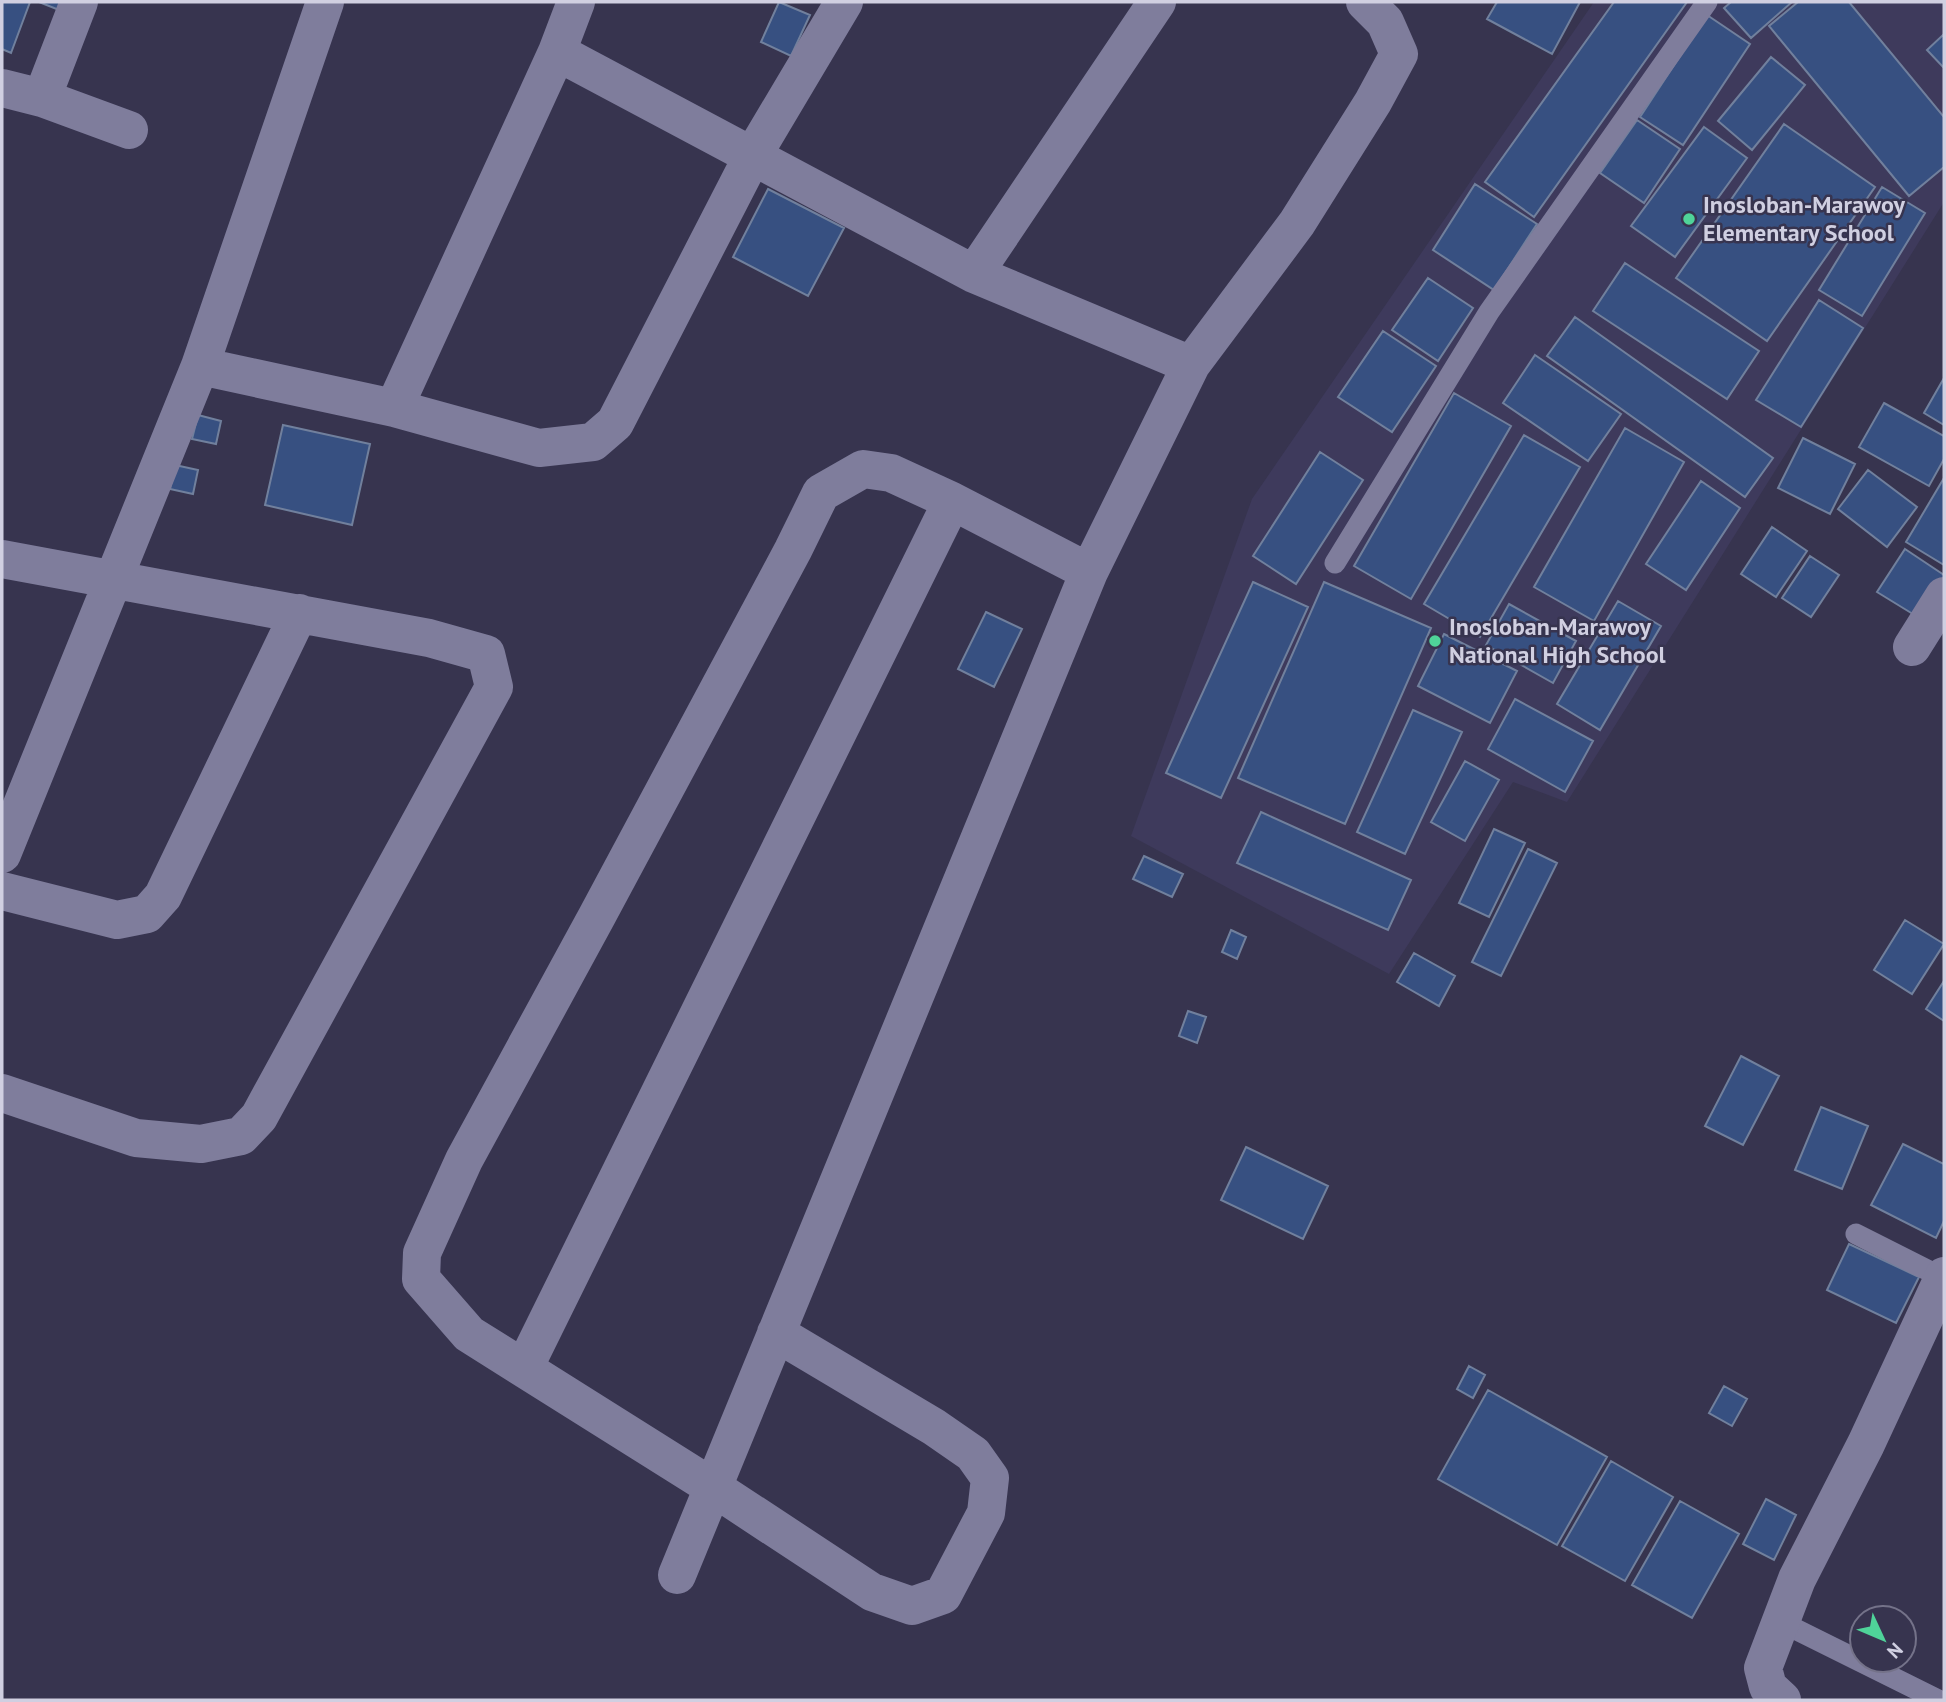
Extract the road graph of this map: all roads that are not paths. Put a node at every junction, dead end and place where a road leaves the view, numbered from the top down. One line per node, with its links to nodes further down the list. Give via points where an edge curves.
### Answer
1 (79, 2): 10 (street)
2 (325, 2): 15 (street)
3 (576, 2): 8 (street)
4 (844, 2): 12 (street)
5 (1157, 2): 13 (street)
6 (1365, 2): 14 (street, via 1385,22 1399,54 1297,223)
7 (1707, 2): 19 (lane, via 1489,312)
8 (557, 52): 12 (street); 16 (street)
9 (2, 88): 10 (street)
10 (42, 98): 11 (street)
11 (130, 130)
12 (753, 155): 13 (street); 16 (street, via 615,423 593,442 539,448)
13 (974, 274): 14 (street)
14 (1191, 365): 20 (street)
15 (200, 366): 16 (street); 21 (street)
16 (394, 408)
17 (952, 501): 20 (street); 31 (street); 31 (street, via 891,473 863,469 821,493 464,1160 422,1253 421,1279 469,1334)
18 (2, 559): 21 (street)
19 (1335, 563)
20 (1089, 572): 30 (street)
21 (113, 580): 23 (street); 25 (street)
22 (1944, 596): 24 (street)
23 (299, 613): 26 (street, via 163,897 147,914 117,920); 27 (street, via 486,654 494,687 259,1116 241,1136 201,1144 136,1139)
24 (1912, 647)
25 (2, 854)
26 (2, 891)
27 (2, 1093)
28 (1856, 1234): 29 (lane)
29 (1944, 1277): 34 (street, via 1797,1579)
30 (776, 1333): 32 (street); 32 (street, via 973,1454 990,1478 986,1513 943,1595 912,1606 872,1592)
31 (524, 1368): 32 (street)
32 (714, 1488): 33 (street)
33 (677, 1575)
34 (1781, 1622): 35 (street, via 1763,1668 1768,1687); 36 (lane)
35 (1782, 1700)
36 (1938, 1700)

